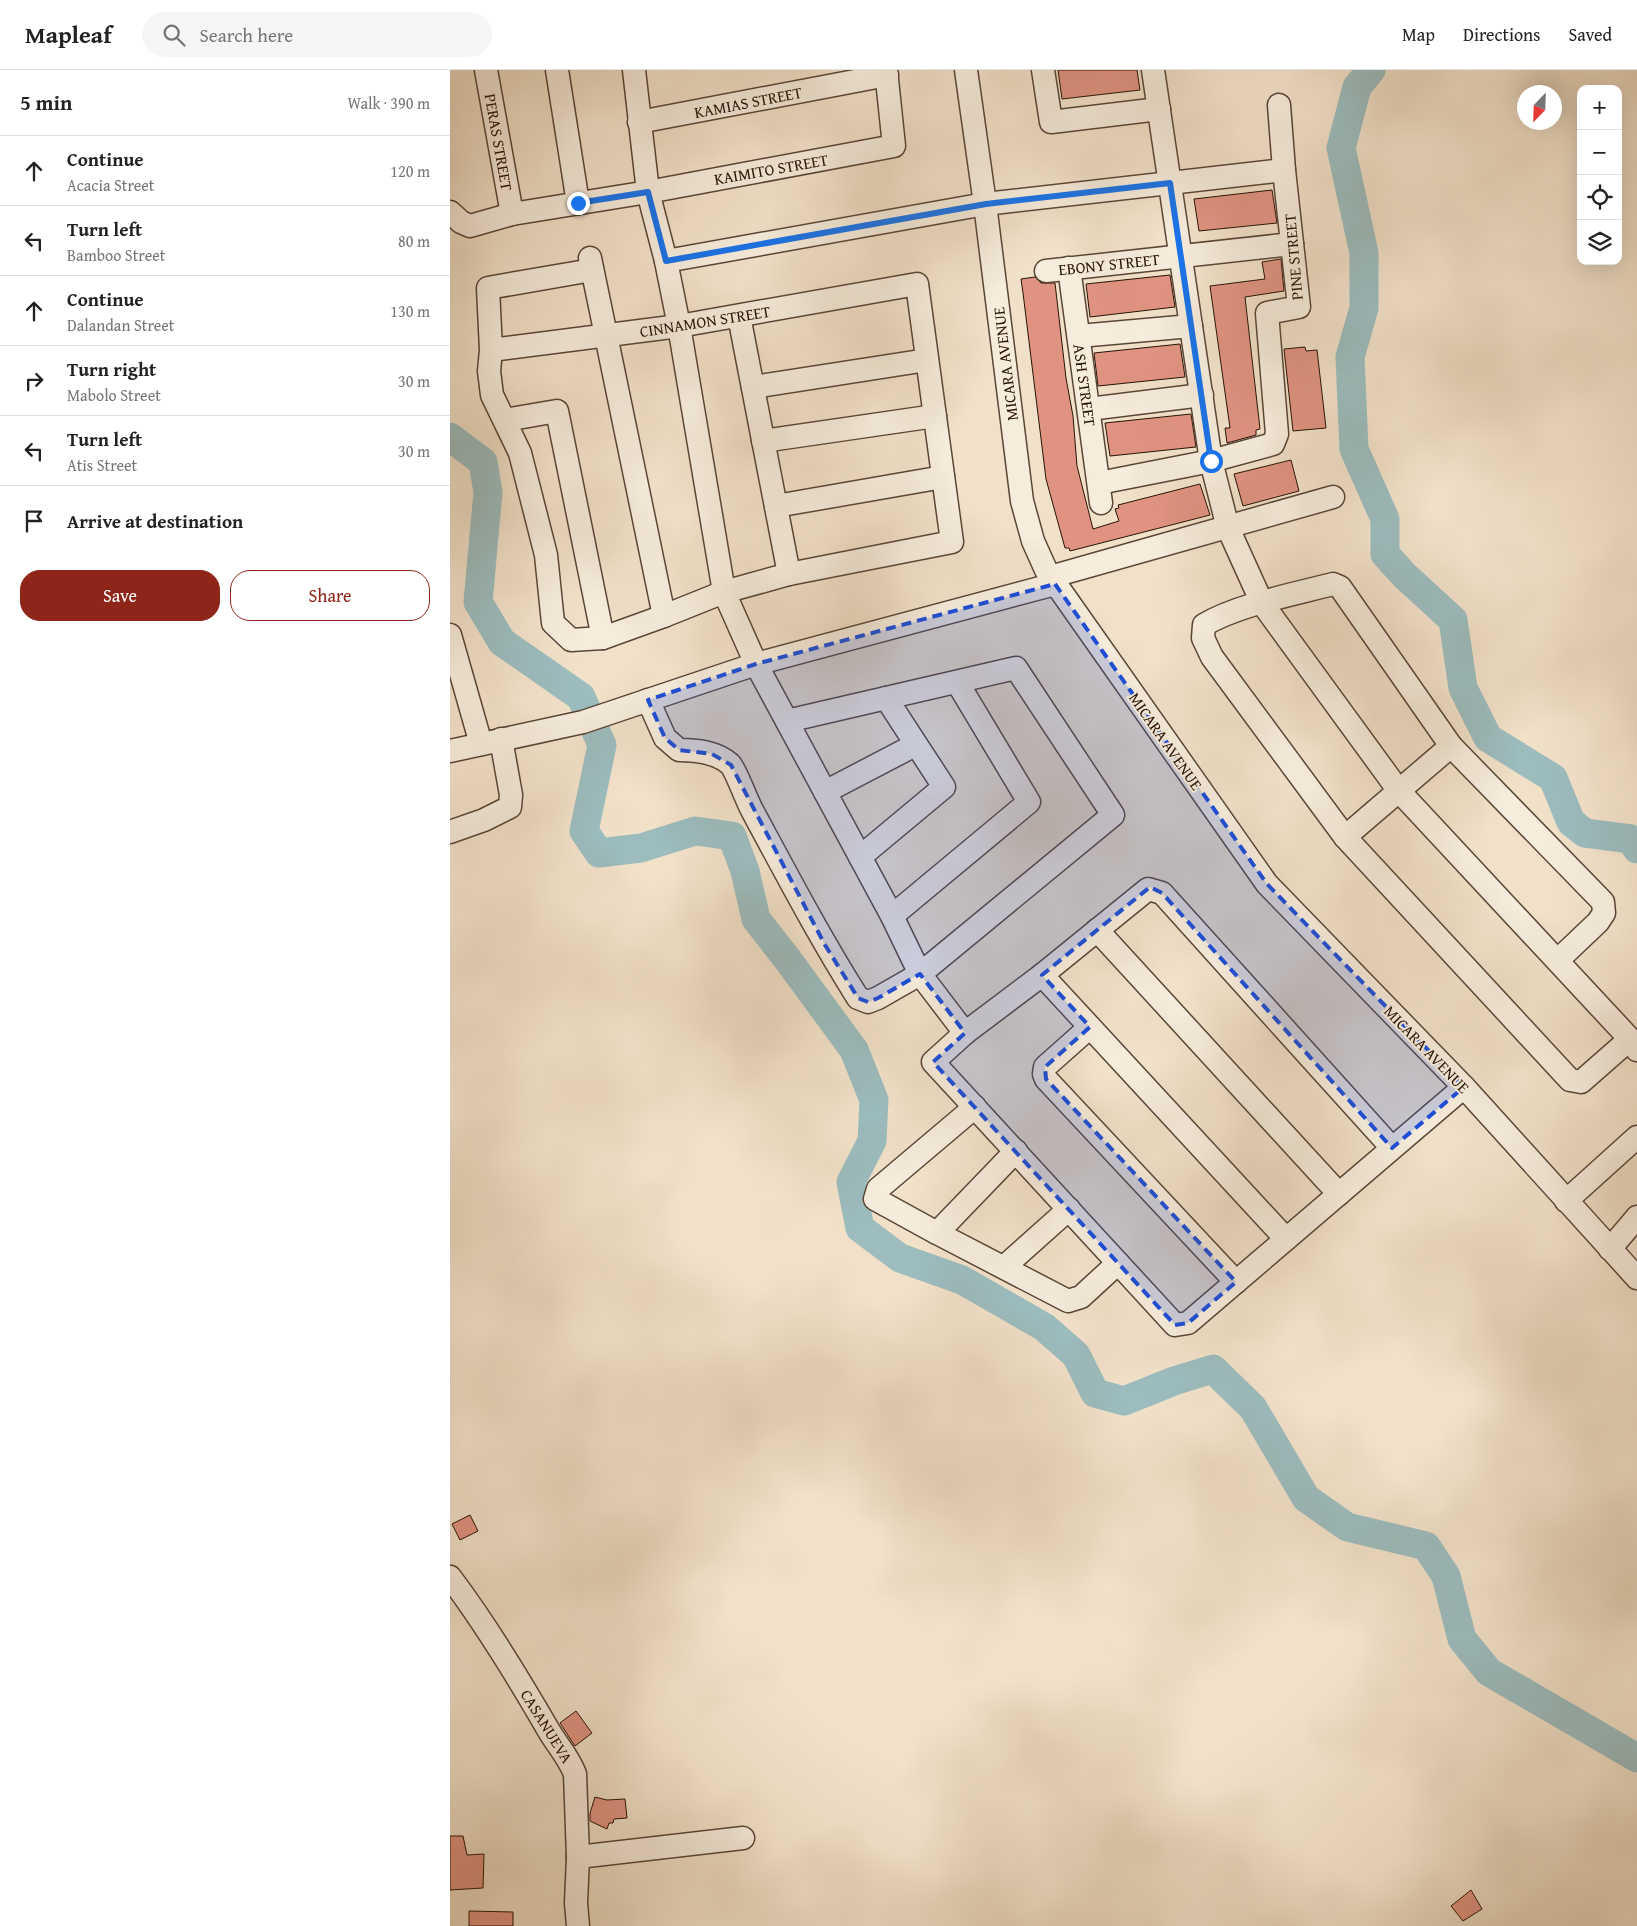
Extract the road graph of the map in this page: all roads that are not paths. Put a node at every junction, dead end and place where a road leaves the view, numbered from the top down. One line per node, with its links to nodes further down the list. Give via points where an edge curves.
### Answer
1 (486, 70): 17 (street, PERAS STREET)
2 (557, 70): 14 (street)
3 (634, 70): 10 (street)
4 (966, 70): 15 (street, MICARA AVENUE)
5 (1043, 70): 9 (street, via 1050,122)
6 (1153, 70): 9 (street)
7 (886, 73): 10 (street, KAMIAS STREET); 13 (street, KAIMITO STREET, via 894,146)
8 (1280, 105): 11 (street, PINE STREET)
9 (1158, 109): 12 (street)
10 (639, 122): 13 (street)
11 (1284, 170): 12 (street); 18 (street, PINE STREET)
12 (1170, 183): 15 (street); 19 (street)
13 (648, 192): 14 (street, KAIMITO STREET); 20 (street)
14 (578, 203): 17 (street, KAIMITO STREET)
15 (986, 204): 20 (street); 42 (street, MICARA AVENUE, via 1022,501 1033,541)
16 (450, 212): 17 (street, KAIMITO STREET, via 470,226)
17 (512, 214)
18 (1292, 244): 19 (street, EBONY STREET); 36 (street, PINE STREET, via 1299,308 1267,313 1277,434 1273,444)
19 (1181, 256): 21 (street, EBONY STREET); 25 (street)
20 (666, 261): 24 (street)
21 (1069, 268): 22 (street, EBONY STREET); 27 (street, ASH STREET)
22 (1046, 271)
23 (739, 316): 24 (street, CINNAMON STREET); 29 (street, CINNAMON STREET, via 917,284); 30 (street)
24 (679, 326): 26 (street, CINNAMON STREET); 43 (street)
25 (1191, 326): 27 (street); 31 (street)
26 (606, 336): 28 (street, CINNAMON STREET); 28 (street, via 591,264 488,288); 45 (street)
27 (1079, 336): 32 (street, ASH STREET)
28 (491, 350): 34 (street, via 492,395)
29 (927, 360): 30 (street); 33 (street)
30 (753, 387): 35 (street)
31 (1202, 395): 32 (street); 36 (street)
32 (1089, 409): 36 (street, ASH STREET, via 1100,493)
33 (935, 416): 35 (street); 37 (street)
34 (505, 420): 47 (street, via 520,453 546,555 552,623 571,640); 47 (street, via 557,411)
35 (763, 441): 39 (street)
36 (1211, 461): 40 (street)
37 (943, 477): 39 (street); 41 (street, via 952,542)
38 (1334, 497): 40 (street)
39 (776, 506): 41 (street)
40 (1228, 528): 42 (street); 44 (street)
41 (789, 574): 43 (street)
42 (1052, 581): 48 (street); 70 (street, MICARA AVENUE, via 1267,884)
43 (724, 592): 45 (street); 48 (street)
44 (1262, 603): 55 (street, via 1333,584 1340,587); 57 (street); 60 (street, via 1204,625 1204,638 1212,657)
45 (664, 616): 47 (street)
46 (450, 635): 53 (street)
47 (603, 638)
48 (756, 664): 51 (street); 52 (street)
49 (957, 682): 50 (street); 62 (street, via 1029,802); 65 (street, via 1016,668 1113,815)
50 (886, 698): 52 (street); 54 (street)
51 (648, 700): 53 (street, via 590,719); 65 (street, via 665,738 679,750 712,754 731,765 747,802 858,998 868,1002)
52 (787, 721): 58 (street)
53 (491, 741): 56 (street); 59 (street, via 511,795 510,807)
54 (915, 745): 58 (street); 61 (street, via 944,786)
55 (1451, 746): 57 (street); 64 (street, via 1602,902 1604,913 1598,922)
56 (450, 751)
57 (1399, 791): 60 (street); 64 (street)
58 (825, 792): 61 (street)
59 (450, 832)
60 (1345, 837): 69 (street, via 1570,1080 1581,1082)
61 (860, 857): 62 (street)
62 (892, 916): 65 (street)
63 (1097, 930): 66 (street); 73 (street, via 1148,889 1162,893); 75 (street)
64 (1558, 960): 69 (street)
65 (920, 974): 68 (street)
66 (1042, 974): 67 (street); 68 (street)
67 (1090, 1027): 80 (street); 85 (street, via 1044,1067 1046,1079)
68 (965, 1032): 71 (street, via 934,1062)
69 (1633, 1044)
70 (1464, 1087): 73 (street); 76 (street, MICARA AVENUE)
71 (975, 1107): 74 (street); 79 (street, via 878,1190 876,1199)
72 (1637, 1137): 76 (street)
73 (1392, 1148): 75 (street)
74 (1016, 1151): 77 (street); 79 (street)
75 (1339, 1194): 80 (street)
76 (1566, 1201): 81 (street, MICARA AVENUE)
77 (1069, 1209): 82 (street); 83 (street)
78 (1637, 1217): 81 (street)
79 (937, 1233): 83 (street)
80 (1286, 1239): 85 (street)
81 (1610, 1249): 84 (street, MICARA AVENUE)
82 (1118, 1263): 83 (street, via 1080,1297 1068,1300); 85 (street, via 1175,1324 1188,1323)
83 (1004, 1267)
84 (1637, 1278)
85 (1236, 1282)
86 (450, 1577): 88 (street, CASANUEVA, via 571,1762 576,1774)
87 (743, 1838): 88 (street)
88 (578, 1857): 89 (street, CASANUEVA)
89 (578, 1926)

